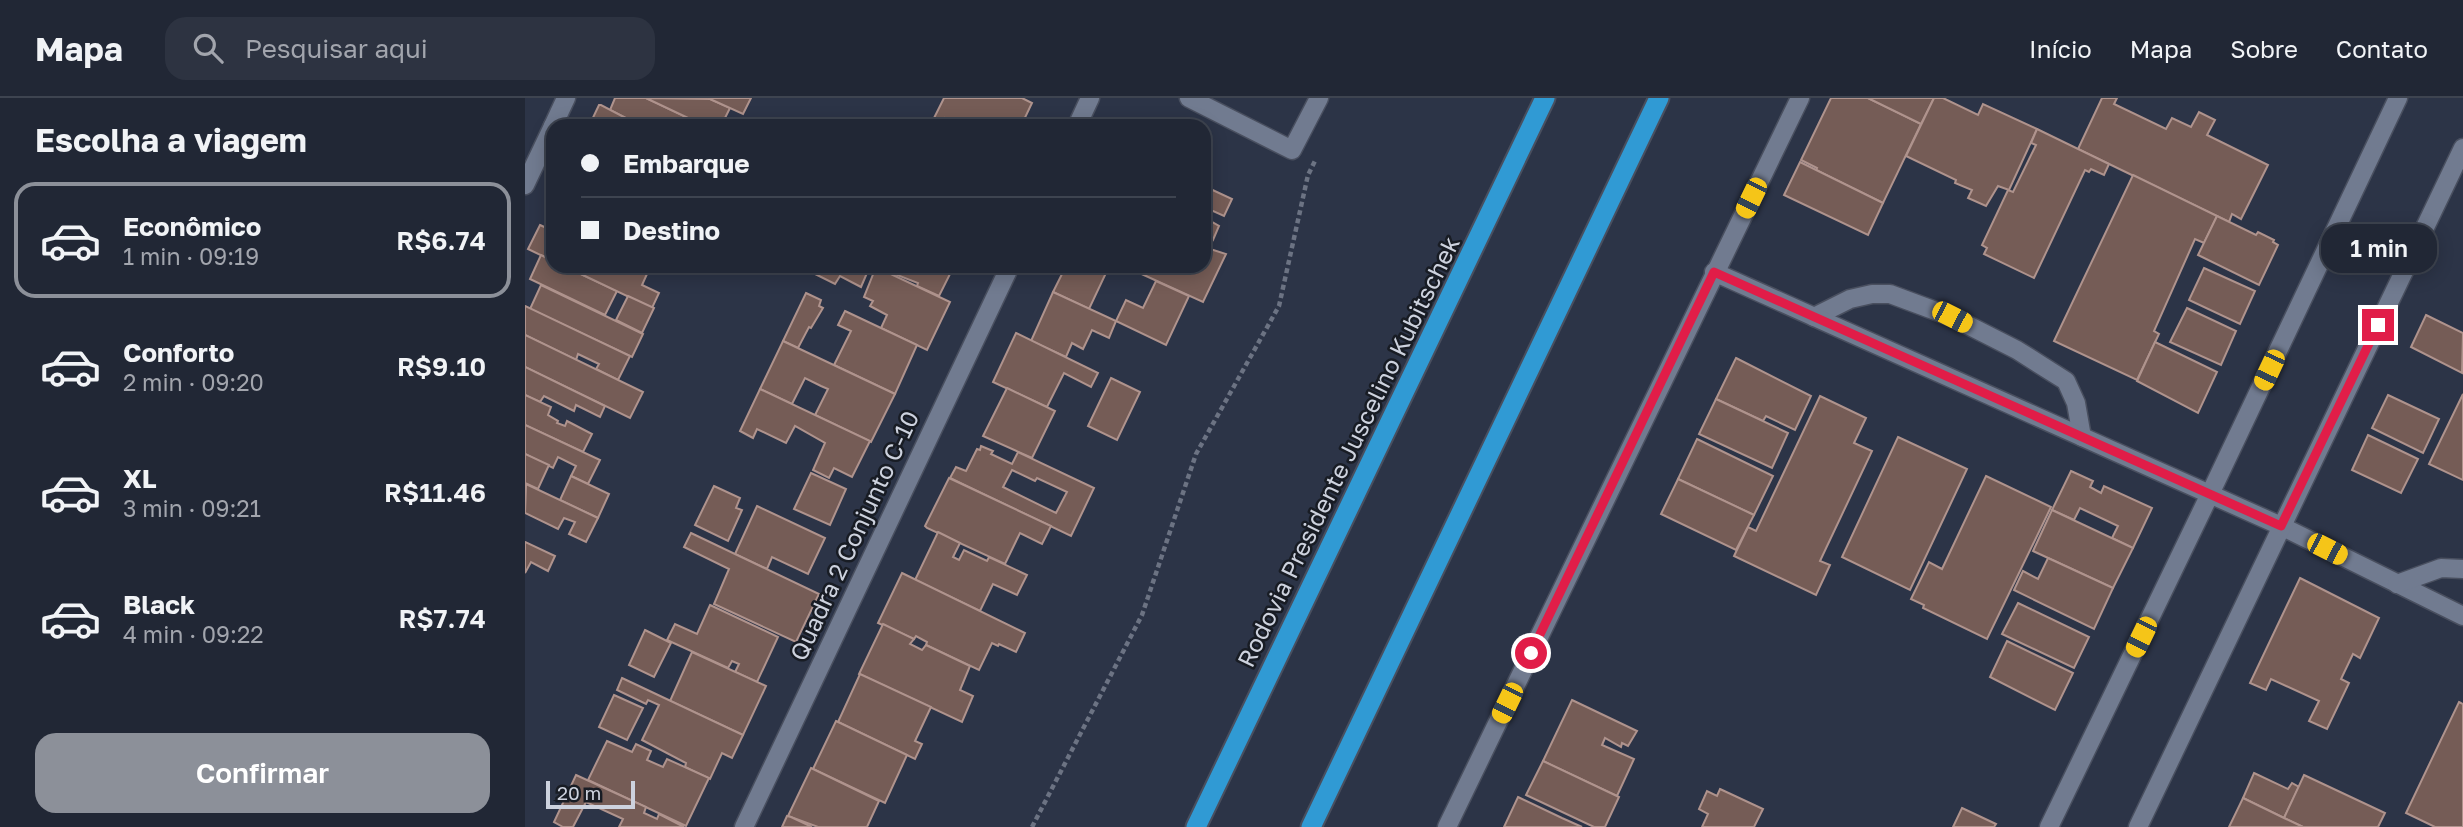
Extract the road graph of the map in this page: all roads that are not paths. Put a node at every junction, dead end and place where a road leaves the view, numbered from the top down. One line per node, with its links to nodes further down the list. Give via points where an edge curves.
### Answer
1 (566, 98): 9 (street)
2 (1090, 98): 10 (street)
3 (1189, 98): 4 (street, via 1292,150)
4 (1319, 98)
5 (1545, 98): 24 (highway, Rodovia Presidente Juscelino Kubitschek)
6 (1659, 98): 25 (highway)
7 (1800, 98): 14 (street)
8 (2398, 98): 18 (street)
9 (556, 119)
10 (1080, 119)
11 (546, 141): 13 (street)
12 (2463, 148): 19 (street)
13 (525, 185)
14 (1714, 272): 16 (street); 26 (street)
15 (1007, 273): 23 (street, Quadra 2 Conjunto C-10)
16 (1814, 317): 17 (street); 17 (street, via 1872,294 1890,294 1952,317 2066,381 2076,403)
17 (2082, 437): 18 (street)
18 (2210, 494): 19 (street); 27 (street)
19 (2281, 526): 21 (street); 28 (street)
20 (2463, 569): 21 (street, via 2441,568)
21 (2397, 584): 22 (street)
22 (2463, 616)
23 (744, 827)
24 (1196, 827)
25 (1311, 827)
26 (1447, 827)
27 (2049, 827)
28 (2138, 827)

